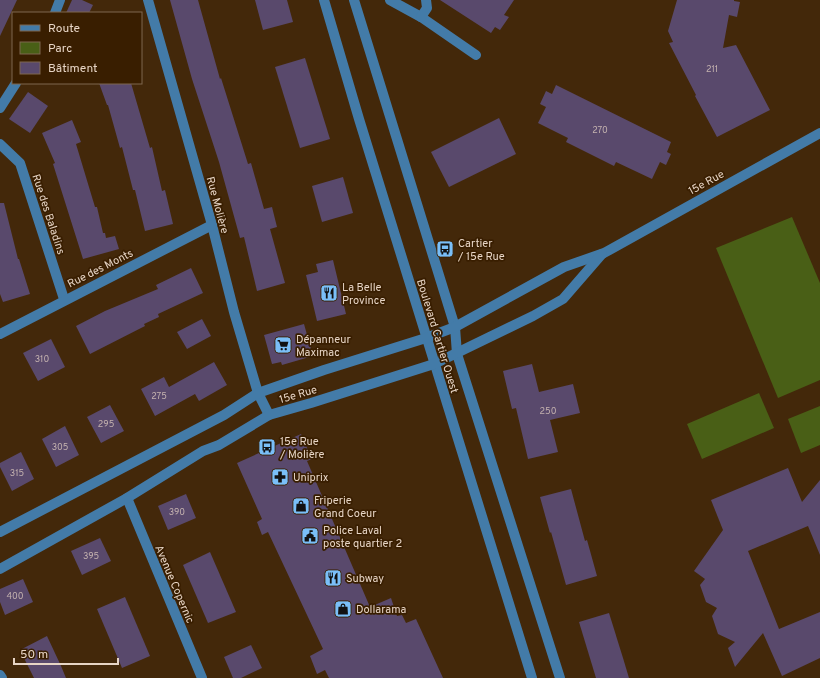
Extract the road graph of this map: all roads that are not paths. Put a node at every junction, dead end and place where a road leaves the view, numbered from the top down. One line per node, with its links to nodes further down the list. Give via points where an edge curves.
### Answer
1 (60, 0): 7 (street)
2 (148, 0): 14 (street, Rue Molière)
3 (324, 0): 19 (street, Boulevard Cartier Ouest)
4 (354, 0): 17 (street, Boulevard Cartier Ouest)
5 (390, 0): 8 (street)
6 (426, 0): 8 (street, via 427,8)
7 (55, 12)
8 (421, 17): 9 (street)
9 (476, 55)
10 (15, 84): 11 (street)
11 (0, 108)
12 (820, 133): 15 (street, 15e Rue)
13 (0, 144): 16 (street, Rue des Baladins, via 20,163)
14 (212, 225): 16 (street, Rue des Monts); 22 (street, Rue Molière)
15 (604, 253): 17 (street, 15e Rue, via 564,267); 20 (street, 15e Rue, via 564,299)
16 (64, 300): 18 (street, Rue des Monts)
17 (455, 327): 19 (street, 15e Rue); 20 (street, Boulevard Cartier Ouest)
18 (0, 334)
19 (426, 338): 21 (street, Boulevard Cartier Ouest); 22 (street, 15e Rue)
20 (457, 354): 21 (street, 15e Rue); 31 (street, Boulevard Cartier Ouest)
21 (434, 364): 23 (street, 15e Rue); 30 (street, Boulevard Cartier Ouest)
22 (258, 393): 23 (street, Rue Molière); 25 (street, 15e Rue, via 224,415)
23 (269, 414): 24 (street, 15e Rue)
24 (127, 498): 26 (street, 15e Rue); 29 (street, Avenue Copernic)
25 (0, 532)
26 (0, 569)
27 (0, 675): 28 (street)
28 (2, 678)
29 (202, 678)
30 (532, 678)
31 (560, 678)

